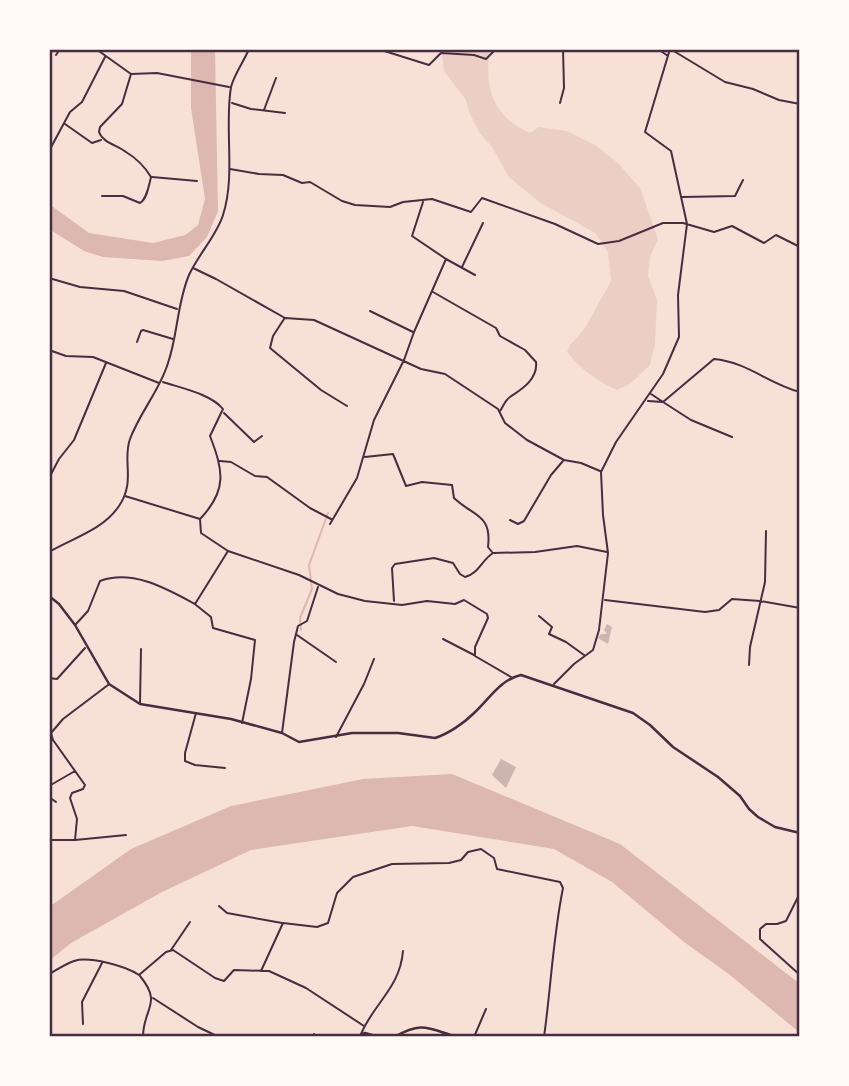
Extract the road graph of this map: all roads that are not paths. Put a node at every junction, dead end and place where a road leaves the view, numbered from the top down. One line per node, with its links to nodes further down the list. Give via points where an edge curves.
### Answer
1 (60, 49): 9 (street)
2 (96, 49): 10 (street)
3 (249, 49): 14 (street)
4 (378, 49): 5 (street, via 427,65 441,53 486,59)
5 (496, 49)
6 (563, 49): 16 (street)
7 (658, 49): 11 (street)
8 (671, 49): 11 (street); 17 (street, via 725,82)
9 (56, 55)
10 (106, 56): 12 (street); 20 (street, via 82,102)
11 (668, 56): 28 (street, via 645,132 671,151)
12 (131, 74): 14 (street, via 157,73); 21 (street, via 122,104 100,127)
13 (276, 78): 18 (street)
14 (231, 88): 15 (street)
15 (231, 103): 18 (street); 23 (street)
16 (561, 103)
17 (800, 104)
18 (264, 111): 19 (street)
19 (285, 113)
20 (63, 123): 21 (street, via 92,143); 22 (street)
21 (102, 139): 24 (street, via 125,150)
22 (49, 151)
23 (230, 169): 29 (street, via 310,182 355,205 390,207); 35 (street, via 223,216)
24 (151, 177): 26 (street); 27 (street, via 140,203)
25 (743, 180): 28 (street, via 735,196)
26 (197, 181)
27 (102, 195)
28 (681, 197): 31 (street)
29 (424, 200): 31 (street, via 471,212 479,200 488,199 598,244 620,241 663,223); 33 (street, via 412,236)
30 (483, 223): 34 (street)
31 (687, 224): 32 (street, via 714,232 732,226 764,243 776,235); 50 (street, via 677,295 679,337)
32 (800, 247)
33 (446, 260): 34 (street); 38 (street)
34 (462, 267): 36 (street)
35 (192, 268): 39 (street); 41 (street)
36 (475, 275)
37 (49, 278): 39 (street, via 80,287 124,291)
38 (432, 291): 42 (street); 54 (street, via 496,328 538,365 523,390)
39 (178, 310): 43 (street)
40 (370, 311): 42 (street)
41 (285, 318): 46 (street, via 314,320); 53 (street, via 270,348)
42 (414, 332): 46 (street)
43 (174, 339): 44 (street, via 143,330); 48 (street)
44 (136, 342)
45 (49, 350): 47 (street)
46 (404, 360): 54 (street, via 445,374); 58 (street, via 374,420)
47 (106, 363): 48 (street); 62 (street, via 79,430)
48 (161, 382): 55 (street, via 205,397); 63 (street, via 130,440 130,475)
49 (800, 392): 52 (street, via 751,368 714,359)
50 (651, 394): 51 (street); 52 (street)
51 (646, 401): 52 (street); 61 (street)
52 (663, 402): 57 (street)
53 (346, 406)
54 (500, 411): 59 (street, via 511,429)
55 (223, 412): 56 (street, via 254,442); 60 (street, via 210,436)
56 (262, 436)
57 (732, 437)
58 (364, 457): 65 (street); 72 (street, via 393,454 406,486 422,482 452,485 454,498 485,521)
59 (564, 460): 61 (street); 66 (street, via 524,522)
60 (219, 461): 64 (street, via 219,492); 65 (street, via 267,477)
61 (601, 472): 71 (street)
62 (49, 478)
63 (124, 496): 64 (street); 70 (street, via 97,527)
64 (200, 519): 69 (street, via 201,533)
65 (332, 519): 67 (street)
66 (510, 520)
67 (330, 524)
68 (766, 531): 76 (street)
69 (228, 551): 73 (street); 77 (street)
70 (49, 552)
71 (608, 552): 72 (street, via 577,546); 75 (street)
72 (493, 553): 78 (street, via 473,575 465,577 453,564 434,558 395,564)
73 (318, 586): 78 (street, via 365,601); 82 (street)
74 (49, 596): 81 (main road)
75 (603, 599): 76 (street, via 705,612 719,610 732,599); 87 (street, via 600,630 593,650)
76 (760, 601): 79 (street); 90 (street)
77 (195, 604): 81 (street, via 131,577 114,578 100,581 88,611); 97 (street, via 211,617 213,628 255,640)
78 (394, 604): 86 (street, via 471,602 488,618)
79 (800, 608)
80 (539, 616): 87 (street, via 551,625 550,634)
81 (75, 625): 84 (main road)
82 (296, 635): 89 (street); 98 (street)
83 (443, 639): 86 (street)
84 (86, 647): 92 (street, via 57,679); 93 (main road)
85 (141, 649): 95 (street)
86 (475, 656): 91 (street)
87 (585, 656): 94 (street)
88 (374, 659): 99 (street)
89 (336, 662)
90 (749, 665)
91 (512, 677): 94 (main road, via 521,675); 99 (main road, via 472,715 440,737 352,733)
92 (49, 678)
93 (109, 684): 95 (main road); 101 (street, via 51,733)
94 (553, 685): 105 (main road, via 632,713 740,796 758,817)
95 (140, 704): 96 (main road)
96 (196, 712): 97 (main road); 100 (street, via 185,761)
97 (242, 723): 98 (main road)
98 (282, 733): 99 (main road, via 299,741)
99 (336, 737)
100 (225, 768)
101 (75, 771): 102 (street); 108 (street, via 85,787 70,798)
102 (49, 786)
103 (49, 797): 104 (street)
104 (56, 802)
105 (800, 833)
106 (127, 835): 108 (street)
107 (49, 840): 108 (street)
108 (75, 840)
109 (800, 892): 119 (street, via 786,921 760,929 760,939)
110 (219, 906): 112 (street, via 227,913)
111 (190, 922): 113 (street)
112 (283, 923): 116 (street); 134 (street, via 317,928 328,923 337,893 353,877 392,864 449,863 481,849 494,858 497,869 560,882 563,888)
113 (170, 951): 116 (street, via 224,981 234,970); 118 (street)
114 (402, 951): 123 (street, via 394,985)
115 (103, 962): 117 (street, via 76,960); 118 (street); 122 (street, via 82,1002)
116 (261, 971): 123 (street, via 306,988)
117 (49, 974)
118 (139, 975): 120 (street)
119 (800, 975)
120 (153, 998): 126 (street); 127 (street)
121 (486, 1009): 133 (street)
122 (83, 1024)
123 (364, 1026): 125 (street)
124 (314, 1034): 128 (street)
125 (360, 1035): 129 (main road); 130 (main road)
126 (143, 1037)
127 (219, 1037)
128 (317, 1037)
129 (355, 1037)
130 (379, 1037)
131 (394, 1037): 132 (main road, via 419,1026)
132 (457, 1037)
133 (474, 1037)
134 (544, 1037)

